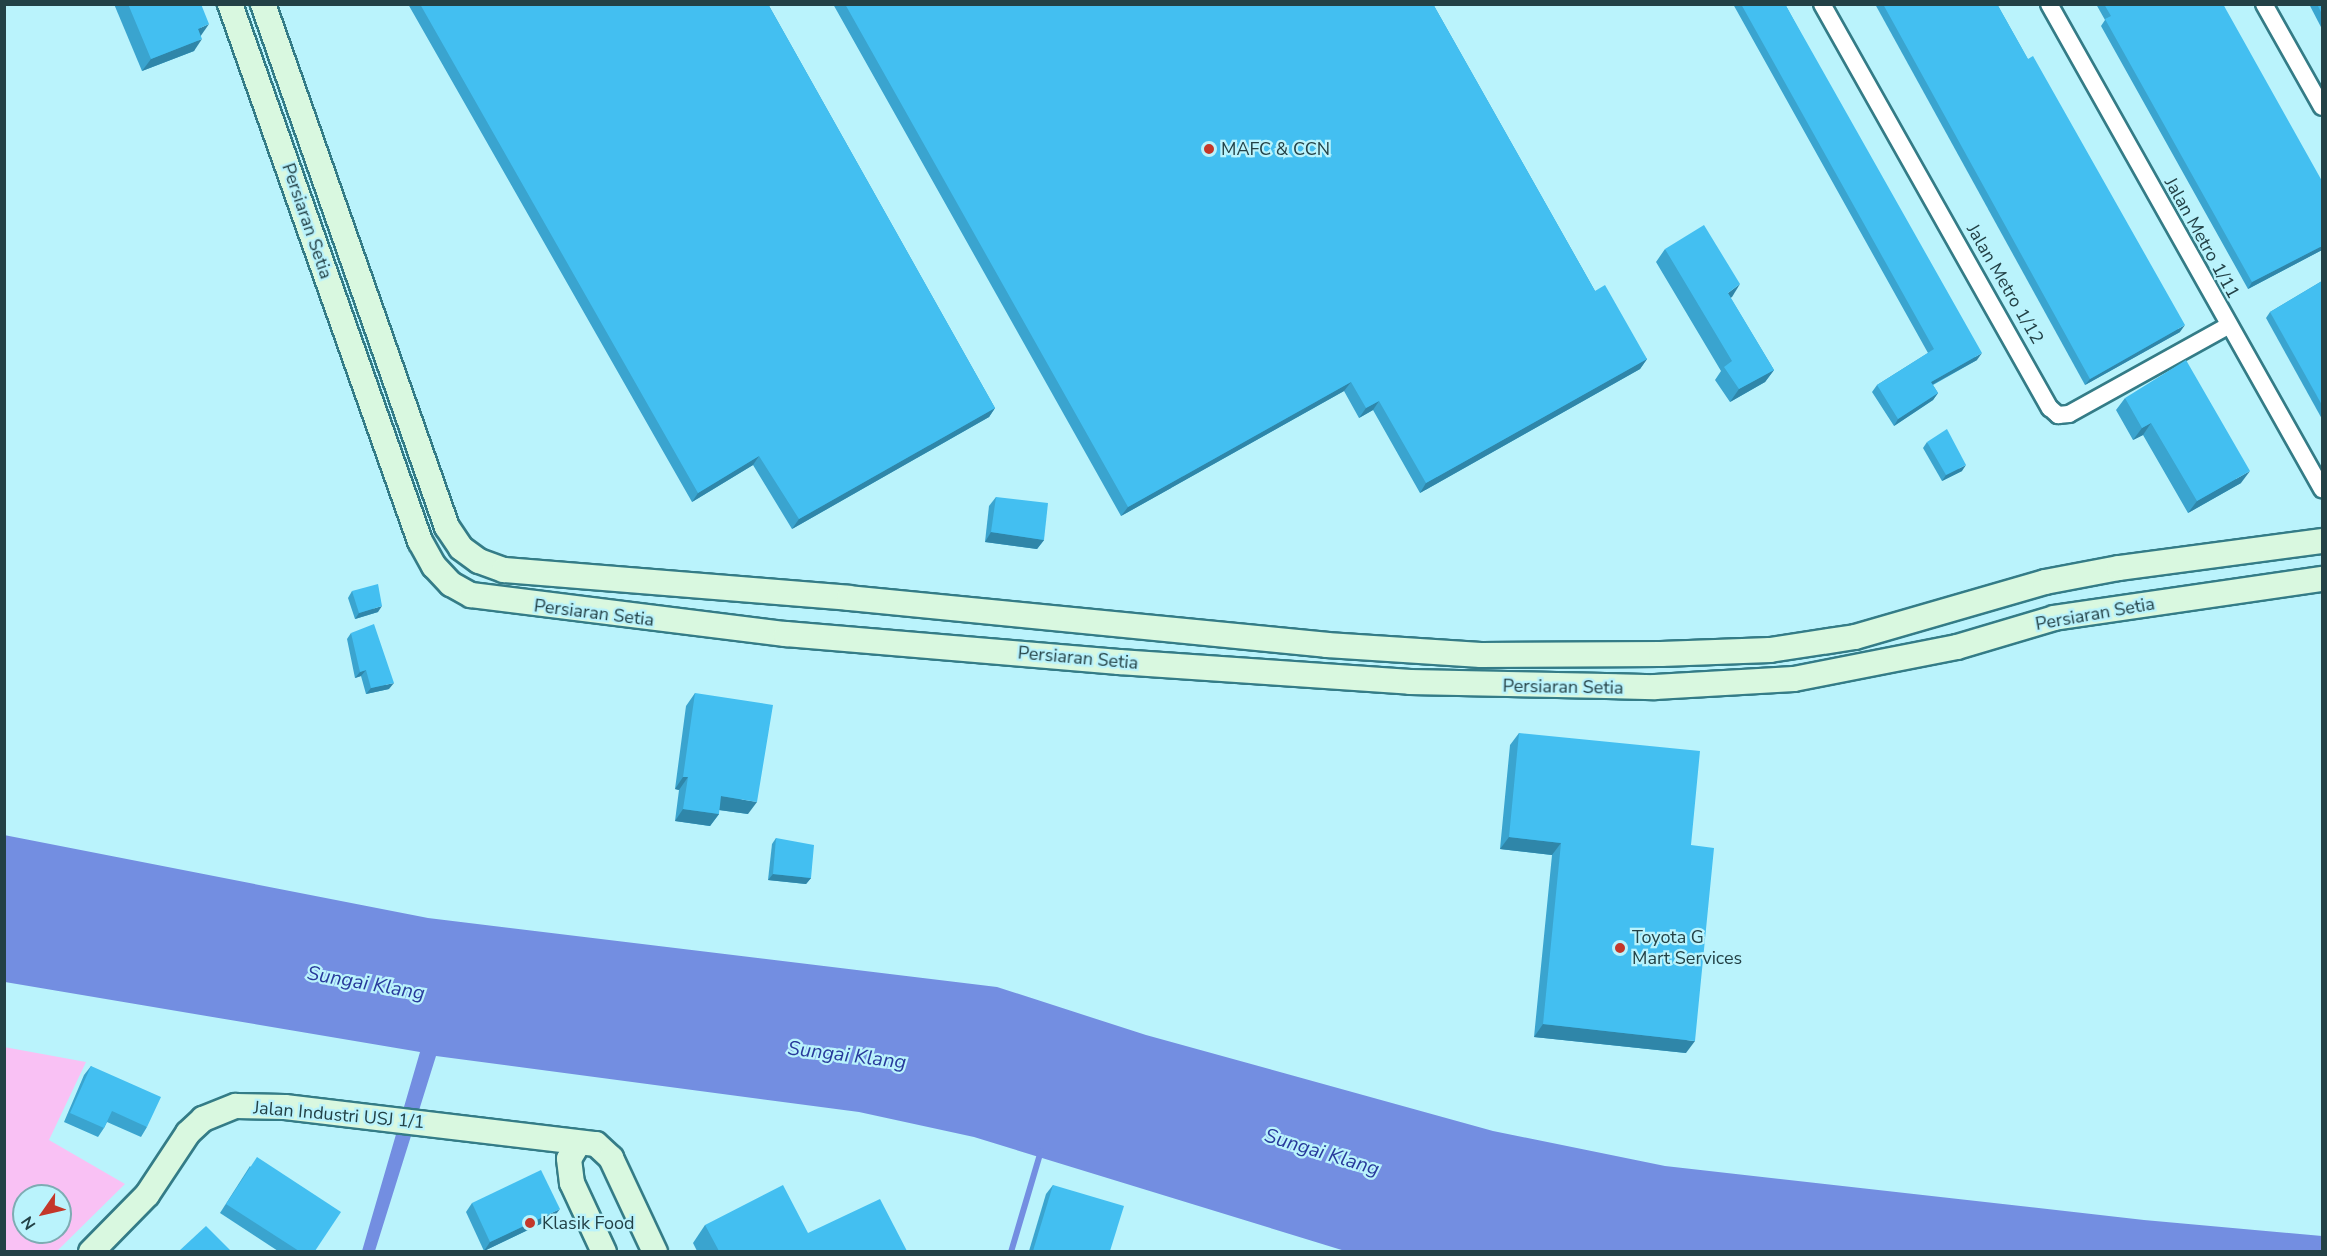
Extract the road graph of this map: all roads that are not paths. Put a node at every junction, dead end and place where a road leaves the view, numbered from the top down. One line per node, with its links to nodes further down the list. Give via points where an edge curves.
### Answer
1 (230, 4): 11 (street, Persiaran Setia, via 420,541)
2 (263, 4): 10 (street, Persiaran Setia, via 447,527)
3 (1822, 4): 7 (street, Jalan Metro 1/12, via 2050,408 2058,415 2069,414)
4 (2049, 4): 7 (street, Jalan Metro 1/11)
5 (2264, 4): 6 (street)
6 (2322, 107)
7 (2228, 326): 8 (street, Jalan Metro 1/11)
8 (2322, 489)
9 (2322, 542): 10 (street, Persiaran Setia, via 2129,566 2045,582 1855,637 1770,650 1661,654 1481,655 1327,645 985,615 849,598 504,570)
10 (468, 553): 11 (street)
11 (443, 575): 12 (street, Persiaran Setia, via 471,595 494,601 786,634 1237,671 1546,688 1794,679 1957,647 2054,618)
12 (2322, 579)
13 (578, 1144): 14 (street, Jalan Industri USJ 1/1, via 285,1107 220,1110 188,1133 147,1195); 15 (street, via 569,1159 572,1183); 16 (street, Jalan Industri USJ 1/1, via 596,1144 610,1158)
14 (91, 1251)
15 (604, 1251)
16 (655, 1251)

